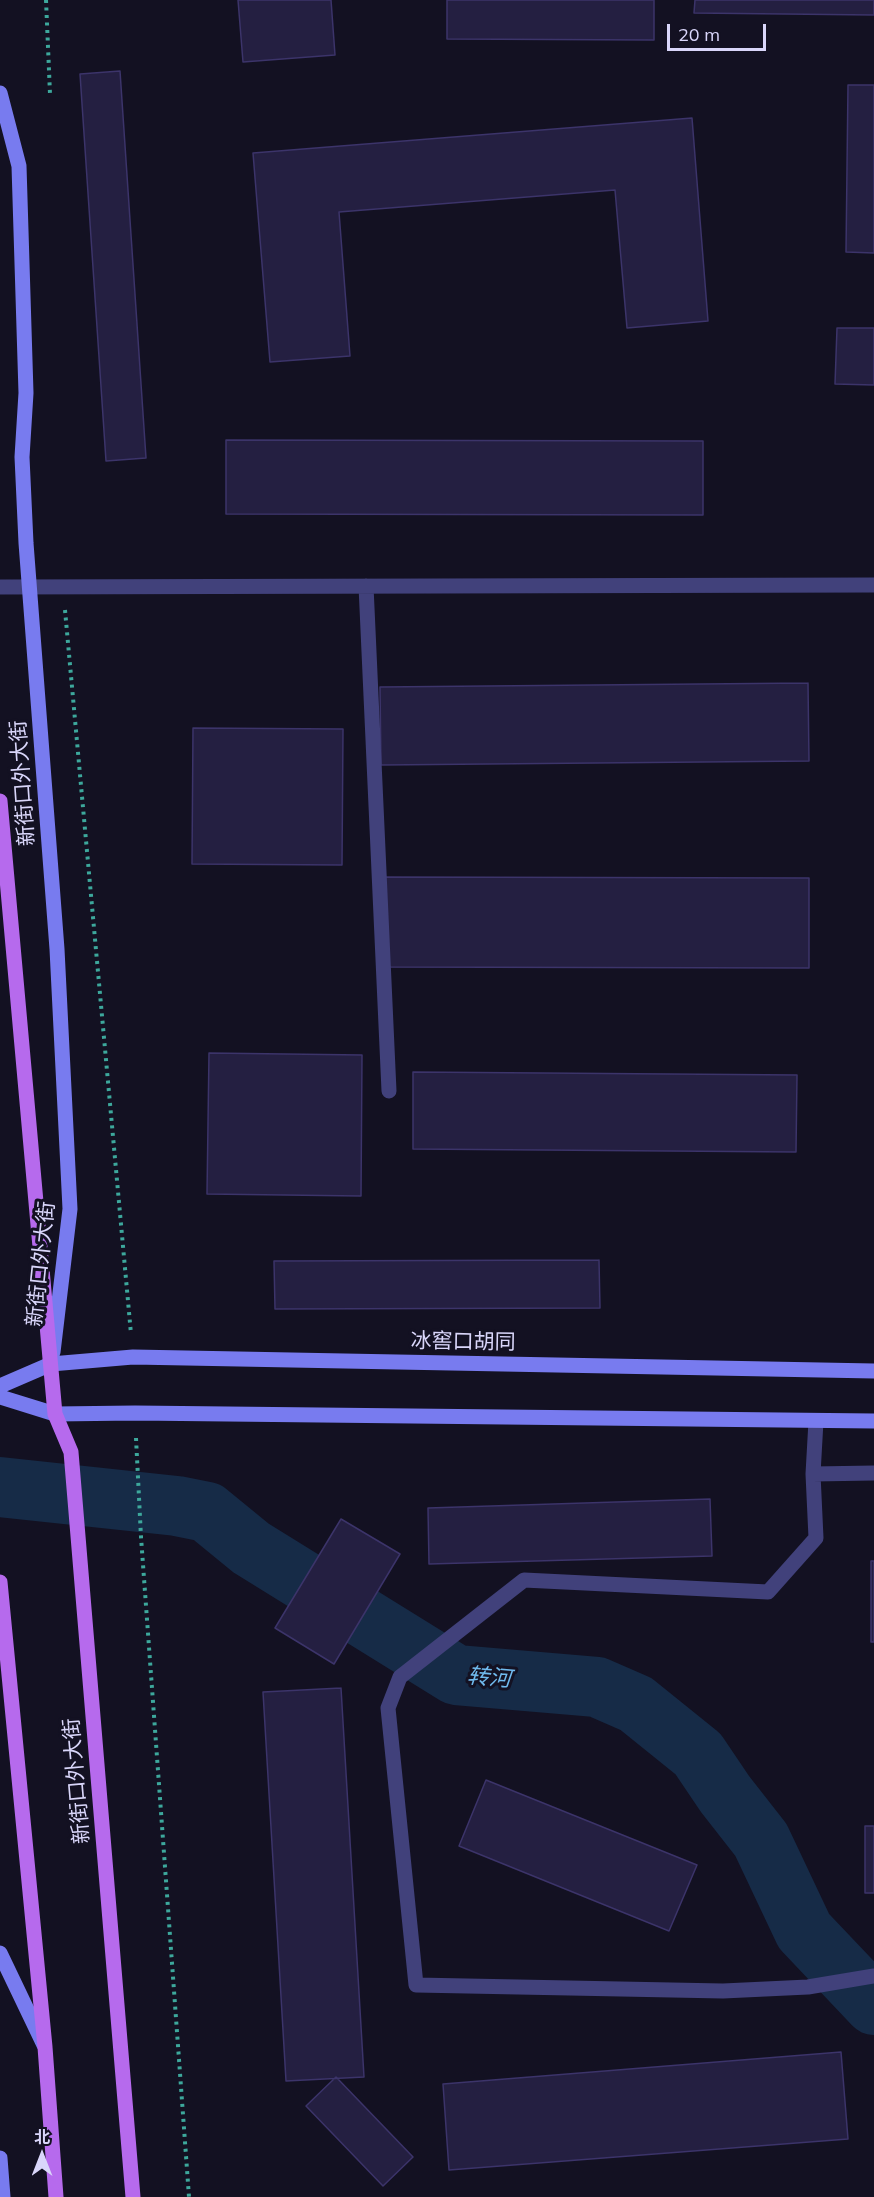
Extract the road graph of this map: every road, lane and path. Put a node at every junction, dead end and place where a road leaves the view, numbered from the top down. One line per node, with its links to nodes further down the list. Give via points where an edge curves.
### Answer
1 (46, 0): 3 (path)
2 (0, 93): 7 (street, 新街口外大街, via 19,166 26,393 22,457)
3 (50, 94)
4 (874, 585): 5 (street)
5 (366, 586): 8 (street); 10 (street)
6 (0, 587): 7 (street)
7 (29, 588): 8 (street); 12 (street, 新街口外大街, via 57,949 70,1209)
8 (63, 588): 11 (path)
9 (0, 801): 12 (main road, 新街口外大街)
10 (389, 1091)
11 (133, 1357): 12 (street, 冰窖口胡同); 13 (street, 冰窖口胡同)
12 (51, 1364): 14 (street, 冰窖口胡同); 17 (main road, 新街口外大街)
13 (874, 1371)
14 (0, 1386)
15 (0, 1397): 17 (street)
16 (135, 1413): 17 (street); 18 (street); 30 (path)
17 (55, 1414): 29 (main road, 新街口外大街, via 71,1452)
18 (816, 1421): 19 (street); 21 (street)
19 (874, 1421)
20 (874, 1473): 21 (street)
21 (813, 1474): 24 (street, via 816,1538 768,1592 524,1580 400,1677 388,1708 416,1985 723,1992 808,1987)
22 (0, 1581): 25 (main road)
23 (0, 1953): 25 (street)
24 (874, 1976)
25 (45, 2047): 28 (main road)
26 (0, 2158): 27 (street)
27 (3, 2197)
28 (56, 2197)
29 (134, 2197)
30 (189, 2197)

